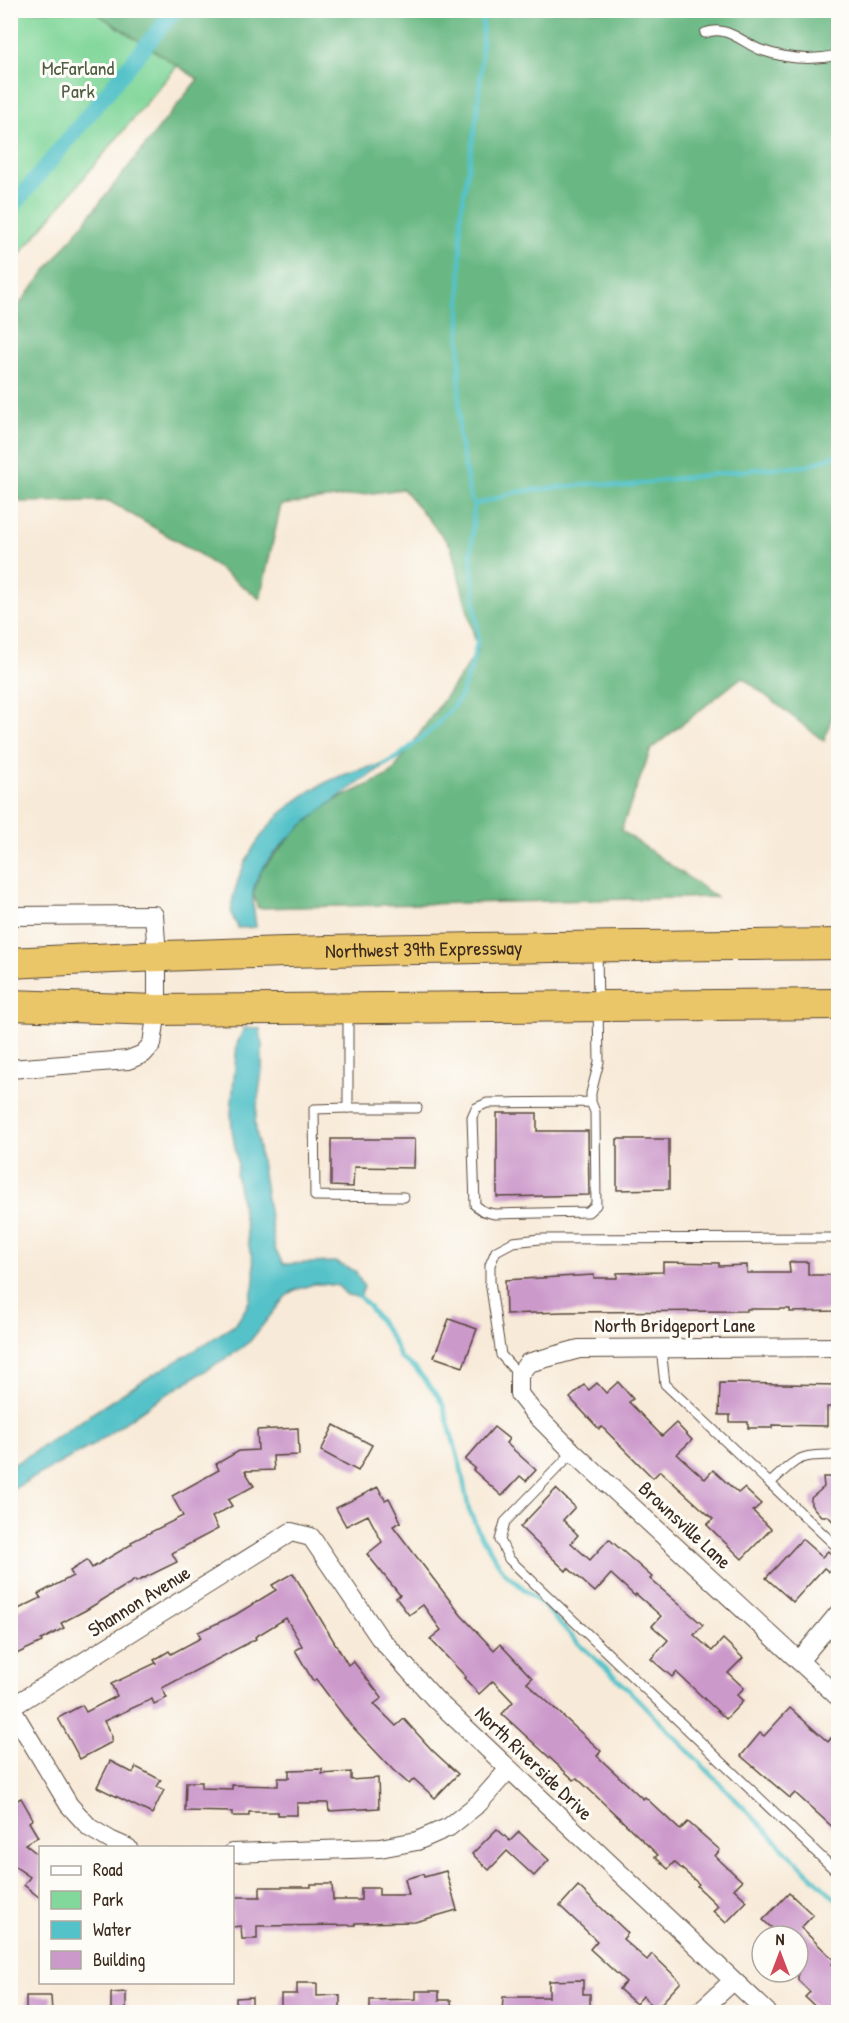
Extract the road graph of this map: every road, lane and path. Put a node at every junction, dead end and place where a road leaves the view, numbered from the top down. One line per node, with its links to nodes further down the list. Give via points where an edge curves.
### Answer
1 (705, 33): 2 (lane, via 725,32 785,57)
2 (838, 55)
3 (10, 916): 6 (street, via 154,915)
4 (838, 944): 5 (highway, Northwest 39th Expressway)
5 (597, 946): 6 (highway, Northwest 39th Expressway); 10 (lane)
6 (157, 955): 7 (highway, Northwest 39th Expressway); 12 (street)
7 (10, 963)
8 (838, 1004): 10 (highway)
9 (10, 1005): 12 (highway)
10 (598, 1006): 11 (highway); 14 (lane, via 599,1062)
11 (348, 1008): 12 (highway); 15 (lane)
12 (157, 1010): 13 (street, via 152,1044 143,1054 128,1060)
13 (10, 1070)
14 (591, 1102): 14 (lane, via 487,1103 476,1108 472,1117 475,1205 494,1214 588,1212 596,1205 596,1112)
15 (348, 1108): 16 (lane); 17 (lane, via 314,1109 315,1196)
16 (417, 1108)
17 (404, 1197)
18 (838, 1238): 21 (lane, via 513,1242 496,1251 490,1265 490,1281 501,1355)
19 (838, 1347): 20 (street, North Bridgeport Lane)
20 (661, 1348): 21 (street, North Bridgeport Lane, via 579,1348 528,1363); 24 (lane, via 665,1384)
21 (519, 1375): 22 (street, Brownsville Lane, via 519,1394)
22 (573, 1452): 28 (street, Brownsville Lane); 34 (lane, via 505,1522 500,1540 509,1559)
23 (838, 1455): 24 (lane, via 808,1455 795,1460)
24 (770, 1483): 26 (lane)
25 (291, 1532): 30 (street, Shannon Avenue); 31 (street, North Riverside Drive, via 311,1538 379,1637)
26 (838, 1548)
27 (838, 1614): 28 (street)
28 (799, 1661): 29 (street, Brownsville Lane)
29 (838, 1697)
30 (11, 1708): 32 (street, via 69,1805 90,1828)
31 (508, 1770): 33 (street, via 479,1803 449,1827 417,1841 380,1848); 35 (street, North Riverside Drive)
32 (123, 1846)
33 (234, 1853)
34 (838, 1873)
35 (732, 1981): 36 (street); 37 (street, North Riverside Drive)
36 (699, 2013)
37 (767, 2013)

